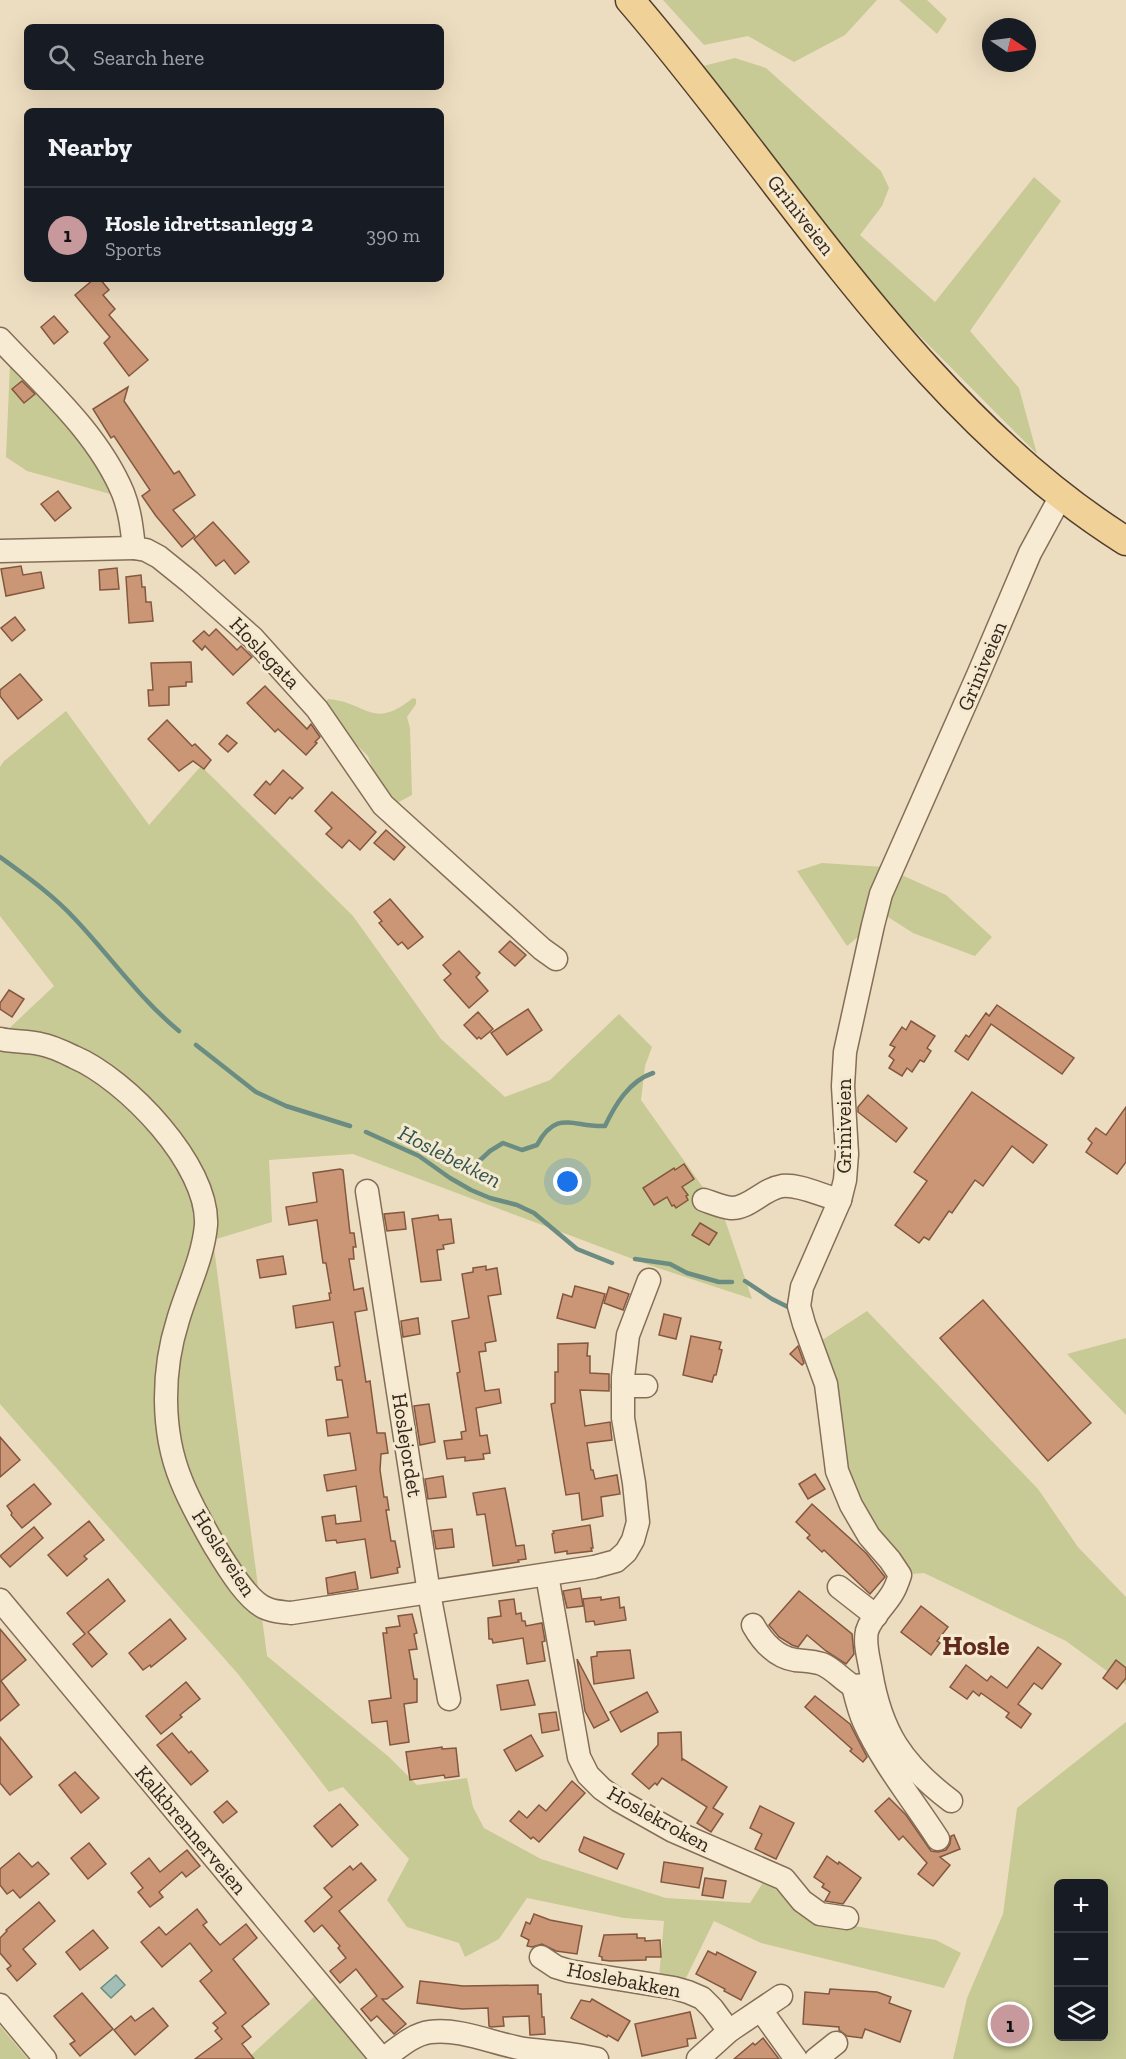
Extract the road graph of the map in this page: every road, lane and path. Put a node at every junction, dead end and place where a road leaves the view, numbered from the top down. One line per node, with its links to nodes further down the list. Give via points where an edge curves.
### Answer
1 (630, 0): 3 (main road, Griniveien, via 893,329 958,402)
2 (0, 339): 5 (street, via 55,396 111,467 129,512)
3 (1060, 496): 4 (main road, Griniveien); 11 (street, Griniveien, via 1030,553 881,894 845,1052 847,1154)
4 (1126, 542)
5 (134, 548): 6 (street); 7 (street, Hoslegata, via 159,557 253,638 317,709 383,805)
6 (0, 551)
7 (556, 959)
8 (0, 1040): 17 (street, Hosleveien, via 41,1044 76,1058 127,1092 173,1142 203,1198 206,1223 201,1253 169,1358 166,1400 171,1444 196,1514 255,1602 291,1613)
9 (367, 1191): 17 (street, Hoslejordet)
10 (704, 1200): 11 (street, via 736,1208 784,1186)
11 (840, 1200): 19 (street, Griniveien, via 802,1287 799,1306 826,1384 837,1471 868,1536 900,1575 893,1593)
12 (649, 1280): 13 (street, Hosleveien, via 628,1335)
13 (623, 1386): 14 (street); 15 (street, Hosleveien, via 623,1418 638,1522 633,1540 616,1561)
14 (646, 1386)
15 (547, 1575): 17 (street, Hosleveien); 27 (street, Hoslekroken, via 579,1757 588,1775 618,1800 673,1831 784,1880 820,1914)
16 (839, 1587): 19 (street)
17 (429, 1593): 22 (street, Hoslejordet)
18 (0, 1600): 35 (street, Kalkbrennerveien)
19 (876, 1616): 21 (street, Griniveien, via 867,1630)
20 (753, 1625): 21 (street, via 763,1642 781,1655 824,1665)
21 (863, 1685): 23 (street, Griniveien, via 901,1755); 25 (street, via 864,1721 890,1770)
22 (449, 1699)
23 (926, 1782): 24 (street, Griniveien); 25 (street)
24 (951, 1801)
25 (916, 1805): 26 (street)
26 (938, 1839)
27 (847, 1918)
28 (541, 1957): 32 (street, Hoslebakken, via 569,1971 674,1988 702,1998)
29 (781, 1996): 31 (street)
30 (0, 2005): 34 (street)
31 (761, 2010): 32 (street); 38 (street)
32 (729, 2031): 37 (street)
33 (836, 2043): 39 (street)
34 (45, 2059)
35 (382, 2059): 36 (street, via 417,2035 429,2032 451,2032)
36 (597, 2059)
37 (698, 2059)
38 (796, 2059)
39 (816, 2059)

